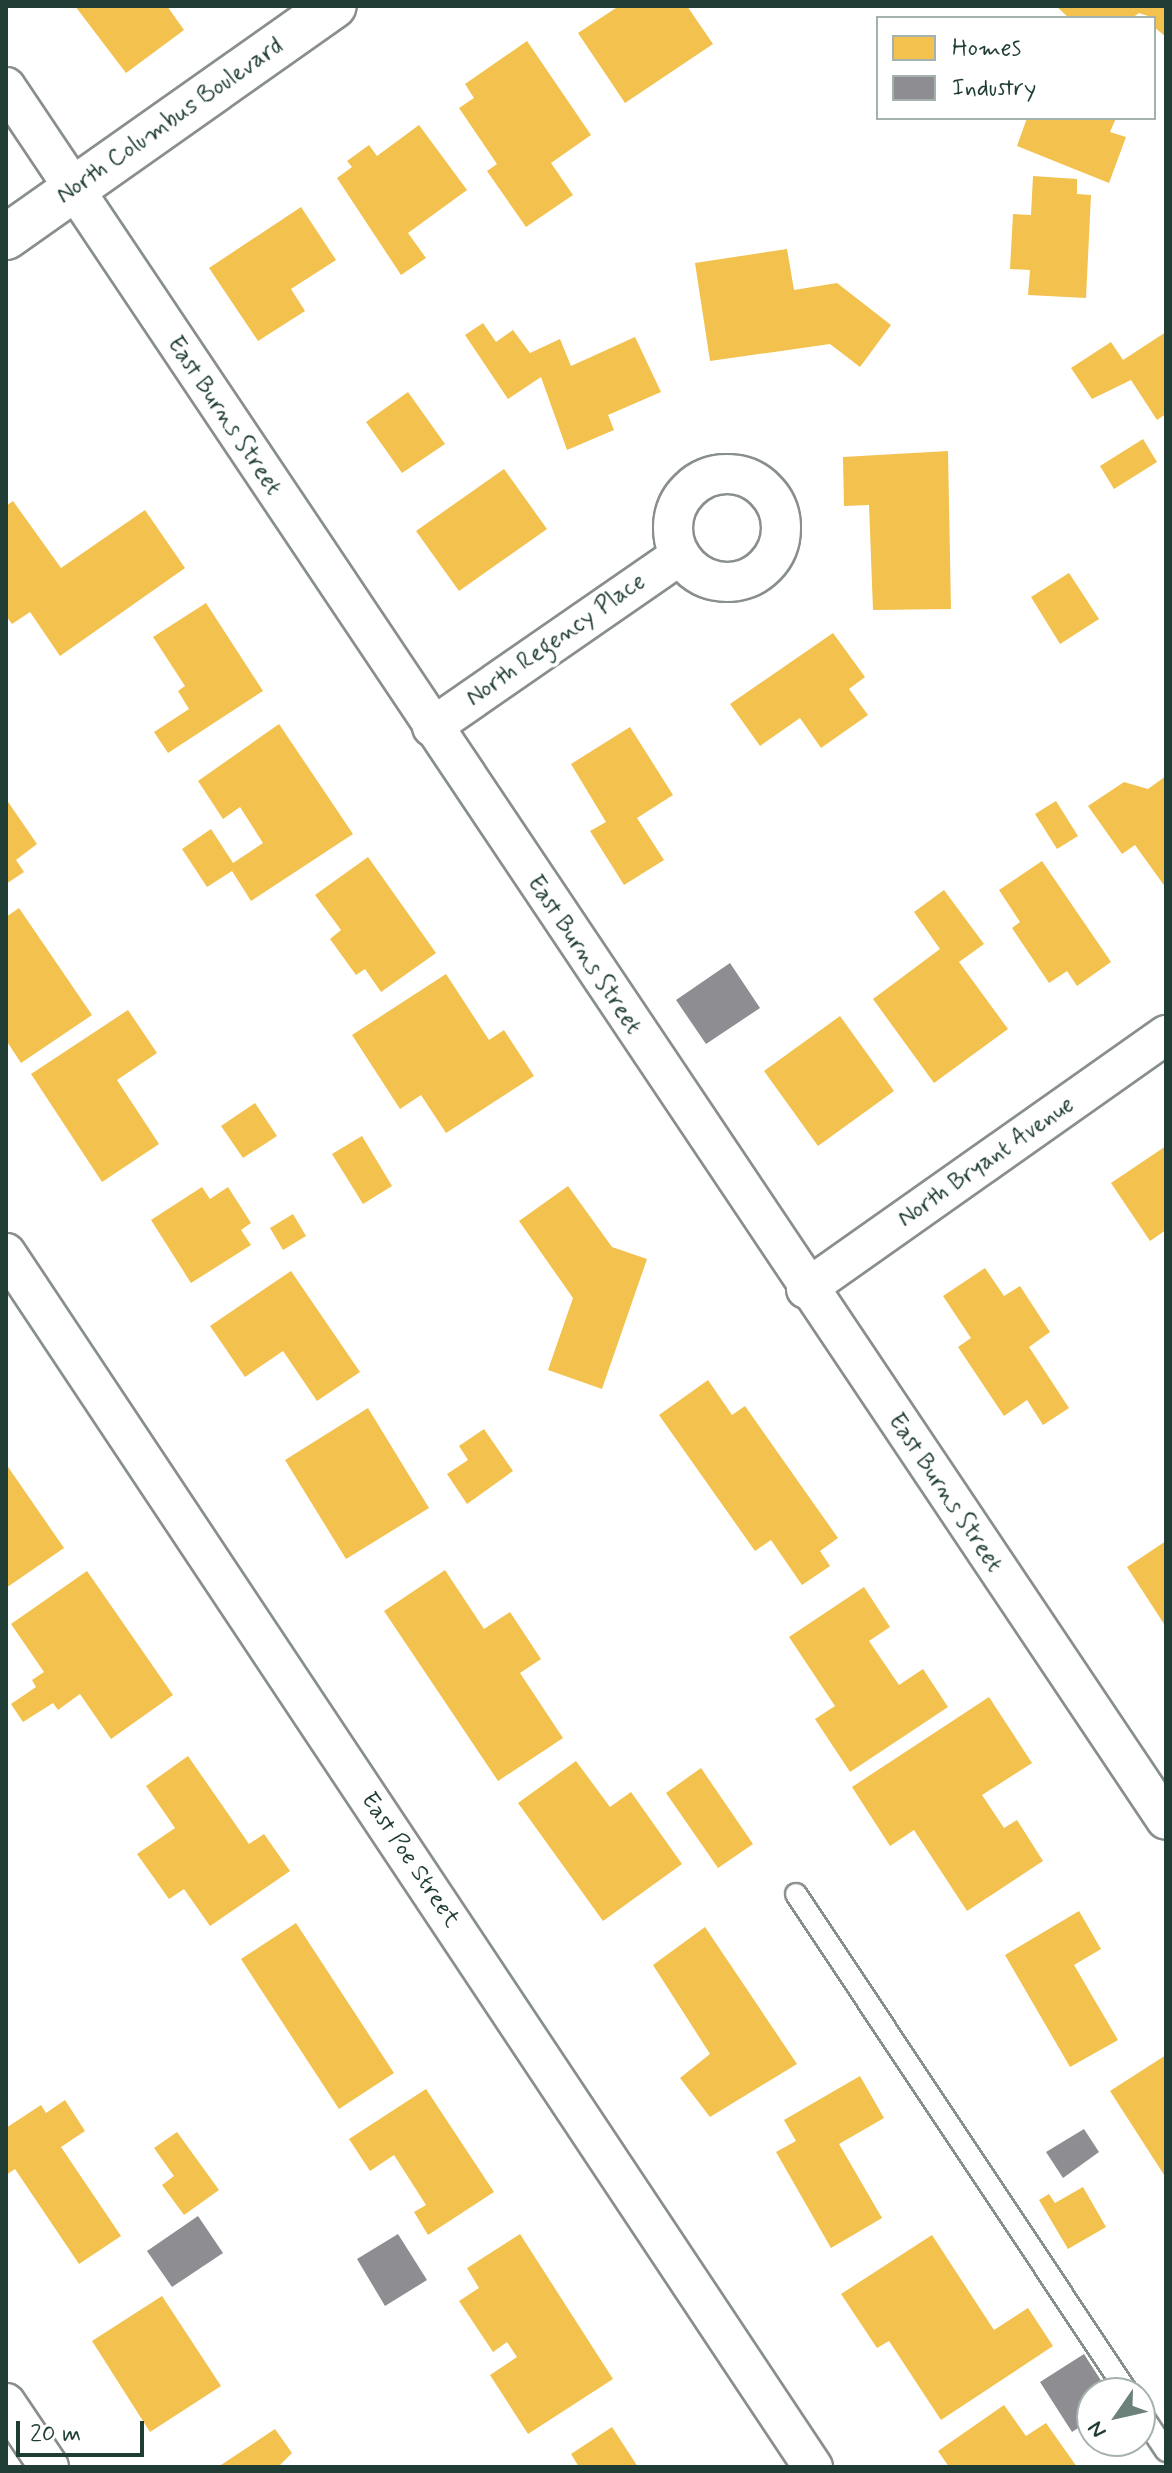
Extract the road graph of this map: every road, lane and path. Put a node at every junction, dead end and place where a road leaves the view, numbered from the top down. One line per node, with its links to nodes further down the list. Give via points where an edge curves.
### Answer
1 (334, 6): 3 (street, North Columbus Boulevard)
2 (6, 87): 3 (street, East Burns Street)
3 (74, 189): 4 (street, North Columbus Boulevard); 6 (street, East Burns Street)
4 (6, 237)
5 (680, 555): 6 (street, North Regency Place)
6 (432, 727): 9 (street, East Burns Street)
7 (1166, 1035): 9 (street, North Bryant Avenue)
8 (6, 1253): 15 (street, East Poe Street)
9 (806, 1289): 10 (street, East Burns Street)
10 (1166, 1820)
11 (796, 1894): 12 (lane)
12 (1117, 2377)
13 (6, 2403): 14 (street)
14 (49, 2467)
15 (813, 2467)

